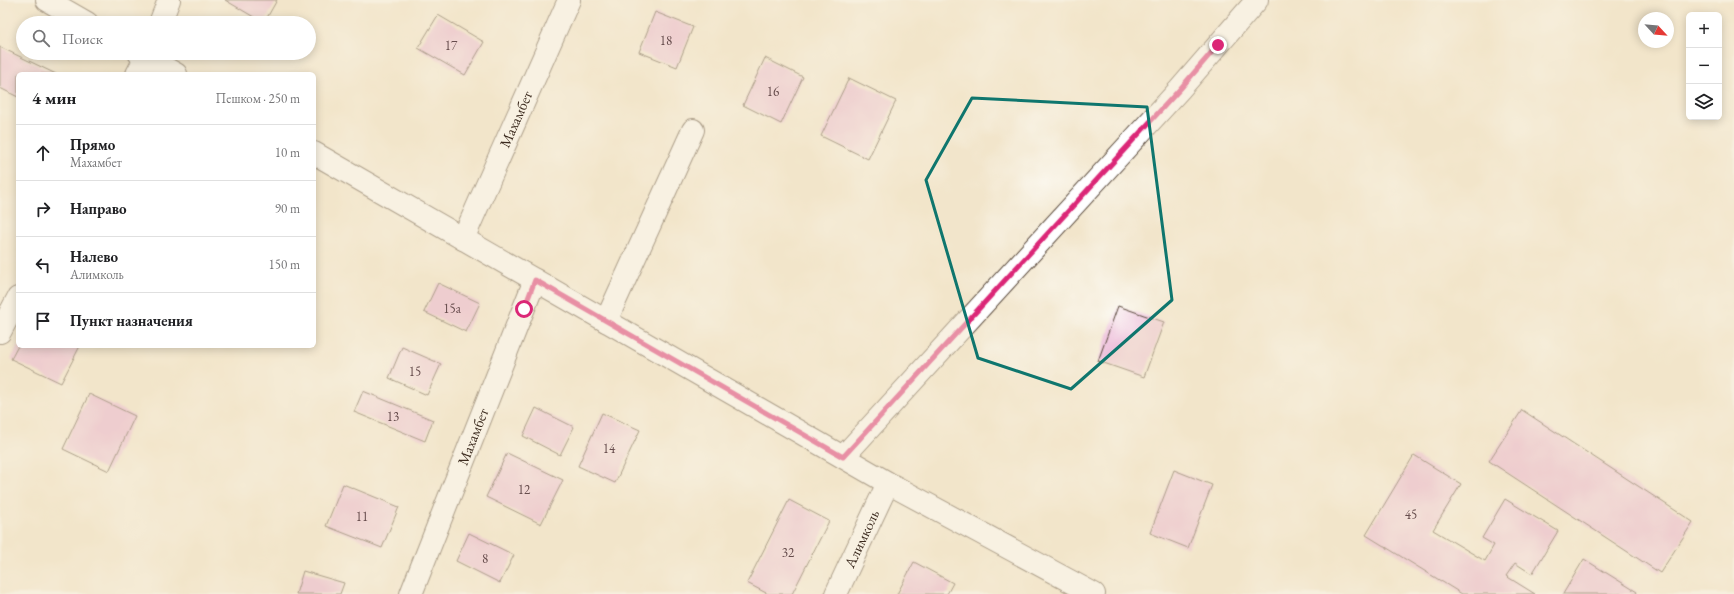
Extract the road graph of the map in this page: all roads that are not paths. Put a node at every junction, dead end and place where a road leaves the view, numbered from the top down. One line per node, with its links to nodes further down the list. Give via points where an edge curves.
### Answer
1 (47, 0): 5 (street)
2 (170, 0): 6 (street)
3 (569, 0): 11 (street, Махамбет)
4 (1257, 0): 16 (street, via 1174,95)
5 (75, 16)
6 (163, 16)
7 (144, 60): 8 (street)
8 (171, 72)
9 (693, 130): 14 (street)
10 (316, 154): 11 (street)
11 (464, 239): 12 (street)
12 (535, 280): 14 (street); 18 (street, Махамбет)
13 (16, 302): 15 (street)
14 (606, 321): 16 (street)
15 (0, 332)
16 (843, 457): 17 (street)
17 (888, 483): 19 (street, Алимколь); 20 (street)
18 (411, 594)
19 (836, 594)
20 (1094, 594)

